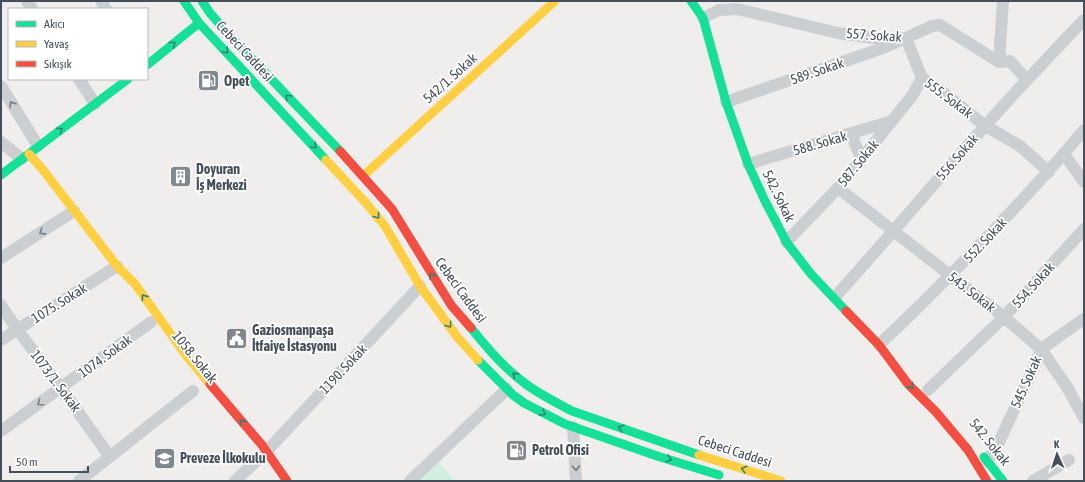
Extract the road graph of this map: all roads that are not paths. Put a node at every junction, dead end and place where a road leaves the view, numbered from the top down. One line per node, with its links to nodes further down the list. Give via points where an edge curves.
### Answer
1 (184, 1): 11 (main road, Cebeci Caddesi)
2 (202, 1): 8 (main road, Cebeci Caddesi)
3 (555, 1): 34 (main road, 542/1. Sokak)
4 (691, 1): 9 (main road)
5 (1003, 1): 13 (street)
6 (706, 4): 9 (main road)
7 (725, 6): 9 (street, 557. Sokak); 12 (street, 557. Sokak, via 838,33 873,38)
8 (210, 14): 11 (main road); 34 (main road, Cebeci Caddesi, one-way to 8)
9 (703, 18): 20 (main road, 542. Sokak)
10 (1084, 20): 18 (street, 556. Sokak)
11 (199, 23): 14 (main road, one-way to 11); 36 (main road, Cebeci Caddesi, one-way to 36)
12 (906, 38): 13 (street, 557. Sokak, via 940,25); 15 (street, 555. Sokak); 20 (street, 589. Sokak)
13 (1000, 62): 18 (street, 557. Sokak, via 1010,61)
14 (148, 64)
15 (922, 78): 22 (street, 587. Sokak, via 912,96); 23 (street, 555. Sokak)
16 (80, 80): 21 (street)
17 (127, 80): 21 (main road)
18 (1026, 80): 23 (street, 556. Sokak)
19 (1, 86): 27 (street, one-way to 19)
20 (726, 102): 31 (main road, 542. Sokak)
21 (95, 104): 27 (main road, one-way to 21)
22 (892, 121): 25 (street, 588. Sokak); 30 (street, 587. Sokak)
23 (984, 125): 32 (street, 555. Sokak, via 1020,146); 40 (street, 556. Sokak)
24 (1084, 130): 28 (street, 552. Sokak)
25 (851, 134): 30 (street); 31 (street, 588. Sokak)
26 (1, 142): 29 (street)
27 (38, 146): 29 (main road)
28 (1064, 154): 32 (street, 552. Sokak); 35 (street)
29 (26, 157): 33 (main road); 38 (main road, 1058. Sokak)
30 (861, 158): 37 (street, 587. Sokak)
31 (748, 164): 41 (main road, 542. Sokak)
32 (1049, 172): 44 (street, 552. Sokak)
33 (1, 175)
34 (363, 176): 36 (main road, 542/1. Sokak); 62 (main road, Cebeci Caddesi, one-way to 34, via 527,385 496,358 451,305 392,209)
35 (1084, 182)
36 (351, 187): 45 (main road, Cebeci Caddesi, one-way to 45, via 385,226)
37 (838, 188): 40 (street, 543. Sokak); 41 (street, 587. Sokak)
38 (74, 211): 42 (street, one-way to 42); 43 (main road, 1058. Sokak)
39 (1084, 229): 48 (street, 554. Sokak)
40 (893, 232): 44 (street, 543. Sokak); 46 (street, 556. Sokak)
41 (786, 242): 46 (main road, 542. Sokak, via 811,274)
42 (1, 258)
43 (117, 266): 49 (main road, 1058. Sokak, via 119,275); 49 (main road, 1058. Sokak, one-way to 43, via 135,284); 51 (street, 1075. Sokak)
44 (951, 276): 48 (street, 543. Sokak); 53 (street, 552. Sokak)
45 (420, 286): 61 (main road, Cebeci Caddesi, one-way to 61, via 458,338); 66 (street, 1190. Sokak)
46 (835, 297): 53 (main road, 542. Sokak)
47 (1, 305): 51 (street, 1073/1. Sokak)
48 (1004, 317): 54 (street, 543. Sokak); 59 (street, 554. Sokak)
49 (151, 319): 58 (main road, 1058. Sokak, via 185,354); 60 (street, 1074. Sokak)
50 (1084, 319): 54 (street, 545. Sokak)
51 (17, 329): 52 (street, 1075. Sokak); 60 (street, 1073/1. Sokak)
52 (1, 340)
53 (879, 345): 55 (main road, 542. Sokak)
54 (1041, 349): 63 (street, 543. Sokak, via 1067,386); 69 (street, 545. Sokak, via 999,442)
55 (887, 354): 56 (main road, 542. Sokak); 77 (main road, 542. Sokak, one-way to 77, via 908,384 968,450)
56 (908, 369)
57 (188, 372): 58 (main road, 1058. Sokak)
58 (200, 386): 66 (main road, 1058. Sokak); 67 (street)
59 (926, 387): 69 (main road, 542. Sokak)
60 (61, 388): 65 (street, 1074. Sokak, one-way to 65); 67 (street, 1073/1. Sokak)
61 (507, 389): 64 (main road, Cebeci Caddesi, one-way to 64, via 524,403); 74 (street)
62 (572, 411): 64 (main road); 76 (main road, Cebeci Caddesi, one-way to 62, via 706,458)
63 (1084, 418)
64 (570, 425): 70 (main road, Cebeci Caddesi, one-way to 70); 75 (street, one-way to 75)
65 (1, 431)
66 (266, 452): 72 (street, 1190. Sokak); 73 (main road, 1058. Sokak)
67 (110, 457): 71 (street)
68 (1069, 460): 80 (street)
69 (987, 461): 78 (main road); 79 (main road, 542. Sokak)
70 (731, 479)
71 (79, 481)
72 (235, 481)
73 (287, 481)
74 (410, 481)
75 (576, 481)
76 (781, 481)
77 (987, 481)
78 (997, 481)
79 (1003, 481)
80 (1034, 481)

